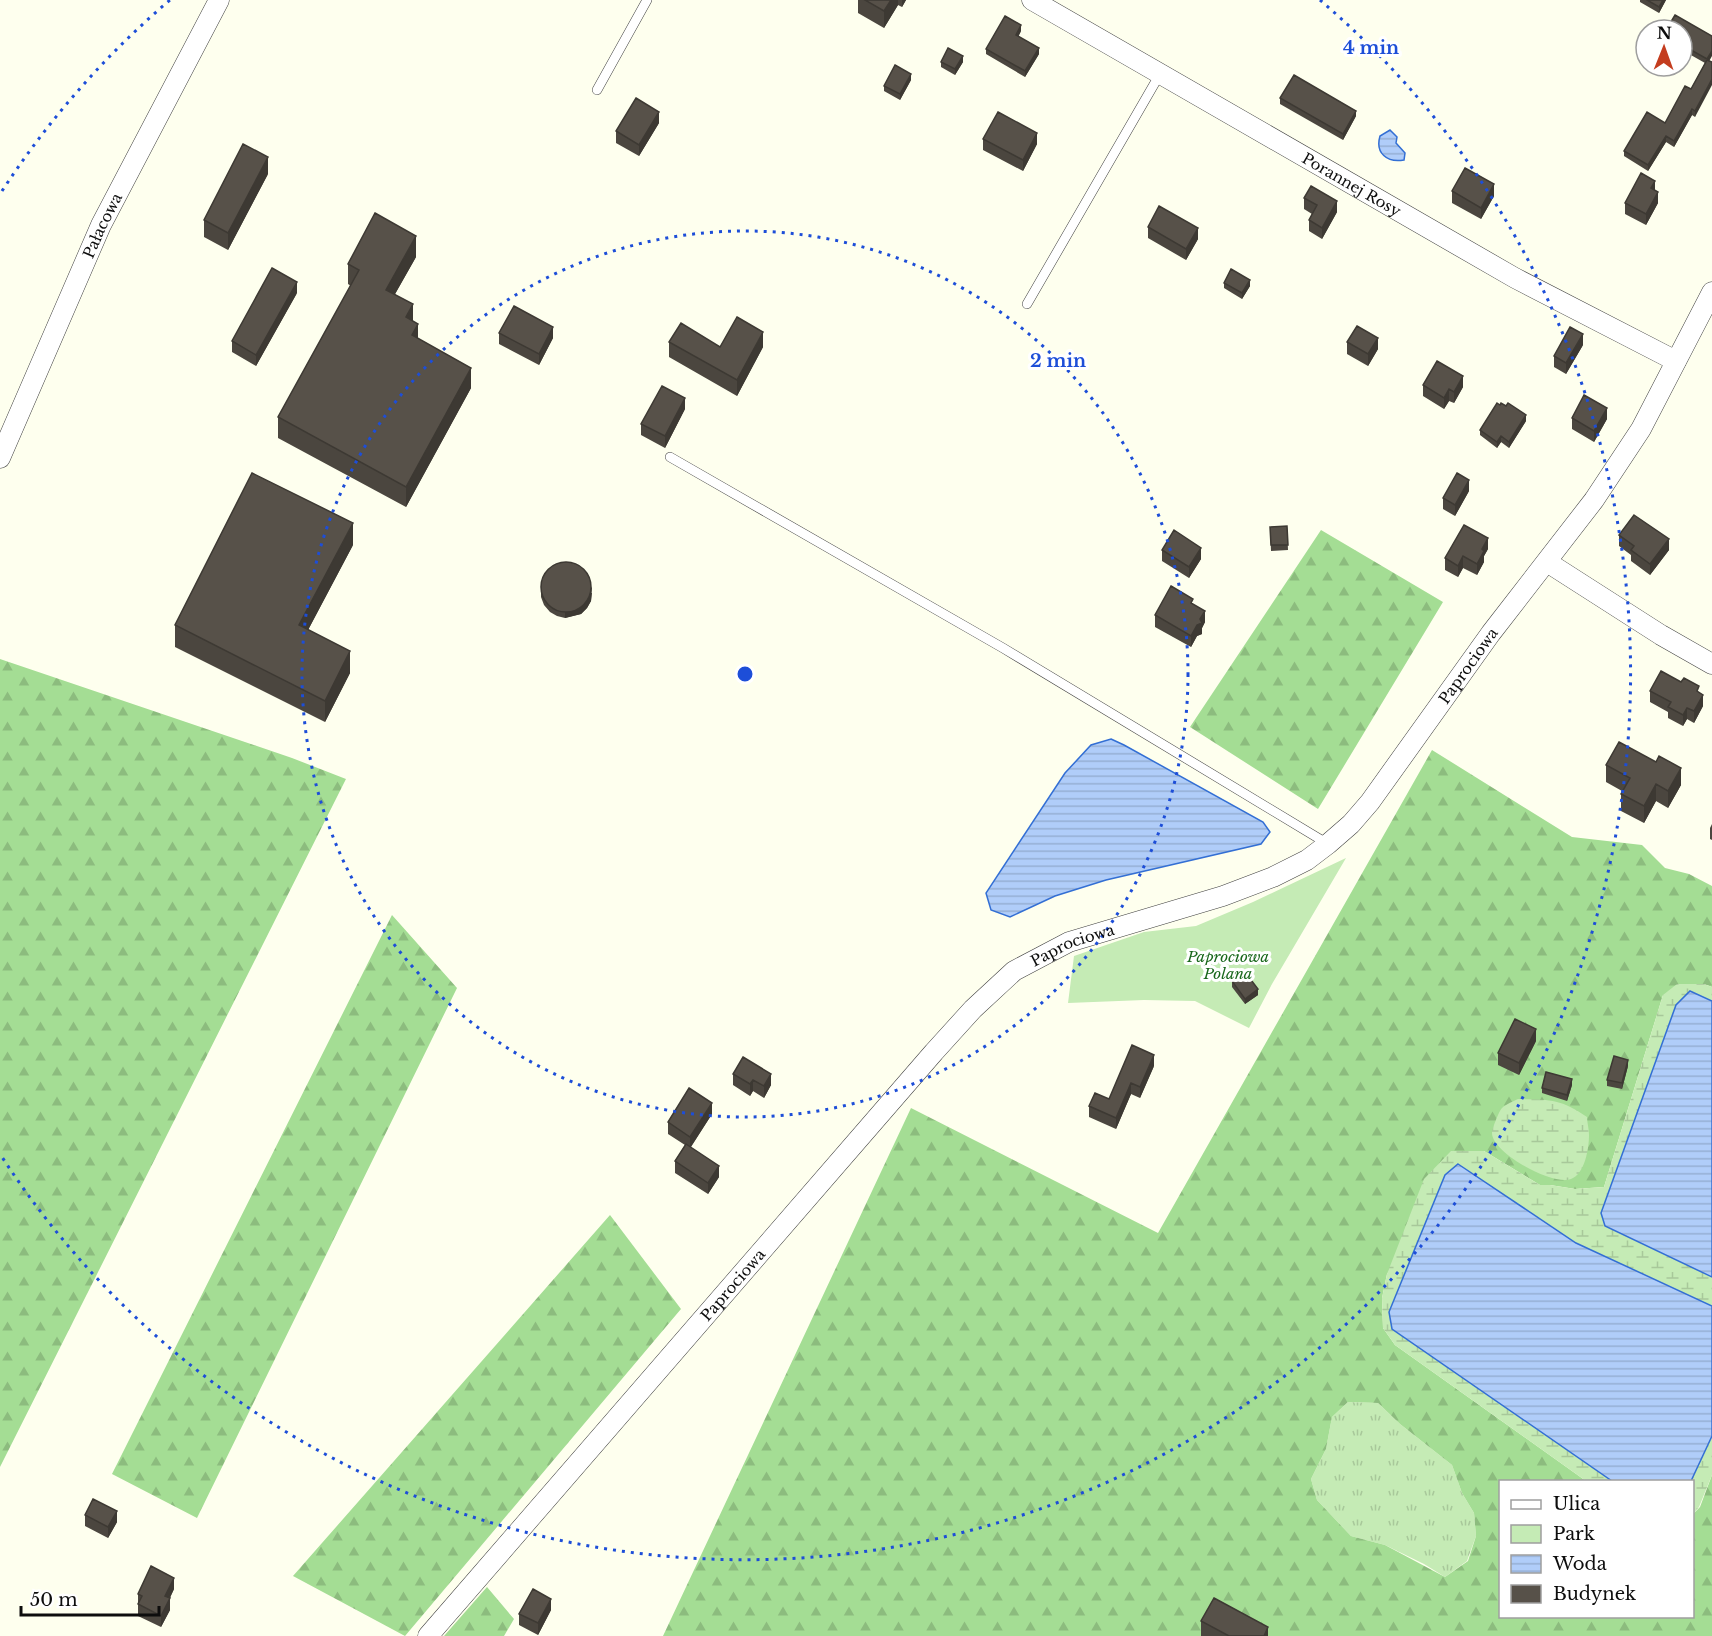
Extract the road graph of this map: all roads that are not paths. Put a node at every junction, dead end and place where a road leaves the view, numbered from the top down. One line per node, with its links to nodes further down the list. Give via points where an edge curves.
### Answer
1 (219, 0): 10 (street, Pałacowa, via 101,225)
2 (647, 0): 5 (lane)
3 (1032, 0): 4 (street, Porannej Rosy)
4 (1160, 74): 7 (lane); 8 (street, Porannej Rosy, via 1515,278)
5 (597, 90)
6 (1712, 292): 8 (street, Paprociowa)
7 (1027, 304)
8 (1676, 361): 11 (street, Paprociowa, via 1641,429)
9 (670, 457): 13 (lane, via 1004,648)
10 (0, 458)
11 (1547, 562): 12 (street); 13 (street, Paprociowa, via 1370,802)
12 (1712, 664)
13 (1329, 844): 14 (street, Paprociowa, via 1273,877 1069,942 1014,971 957,1026)
14 (428, 1636)

